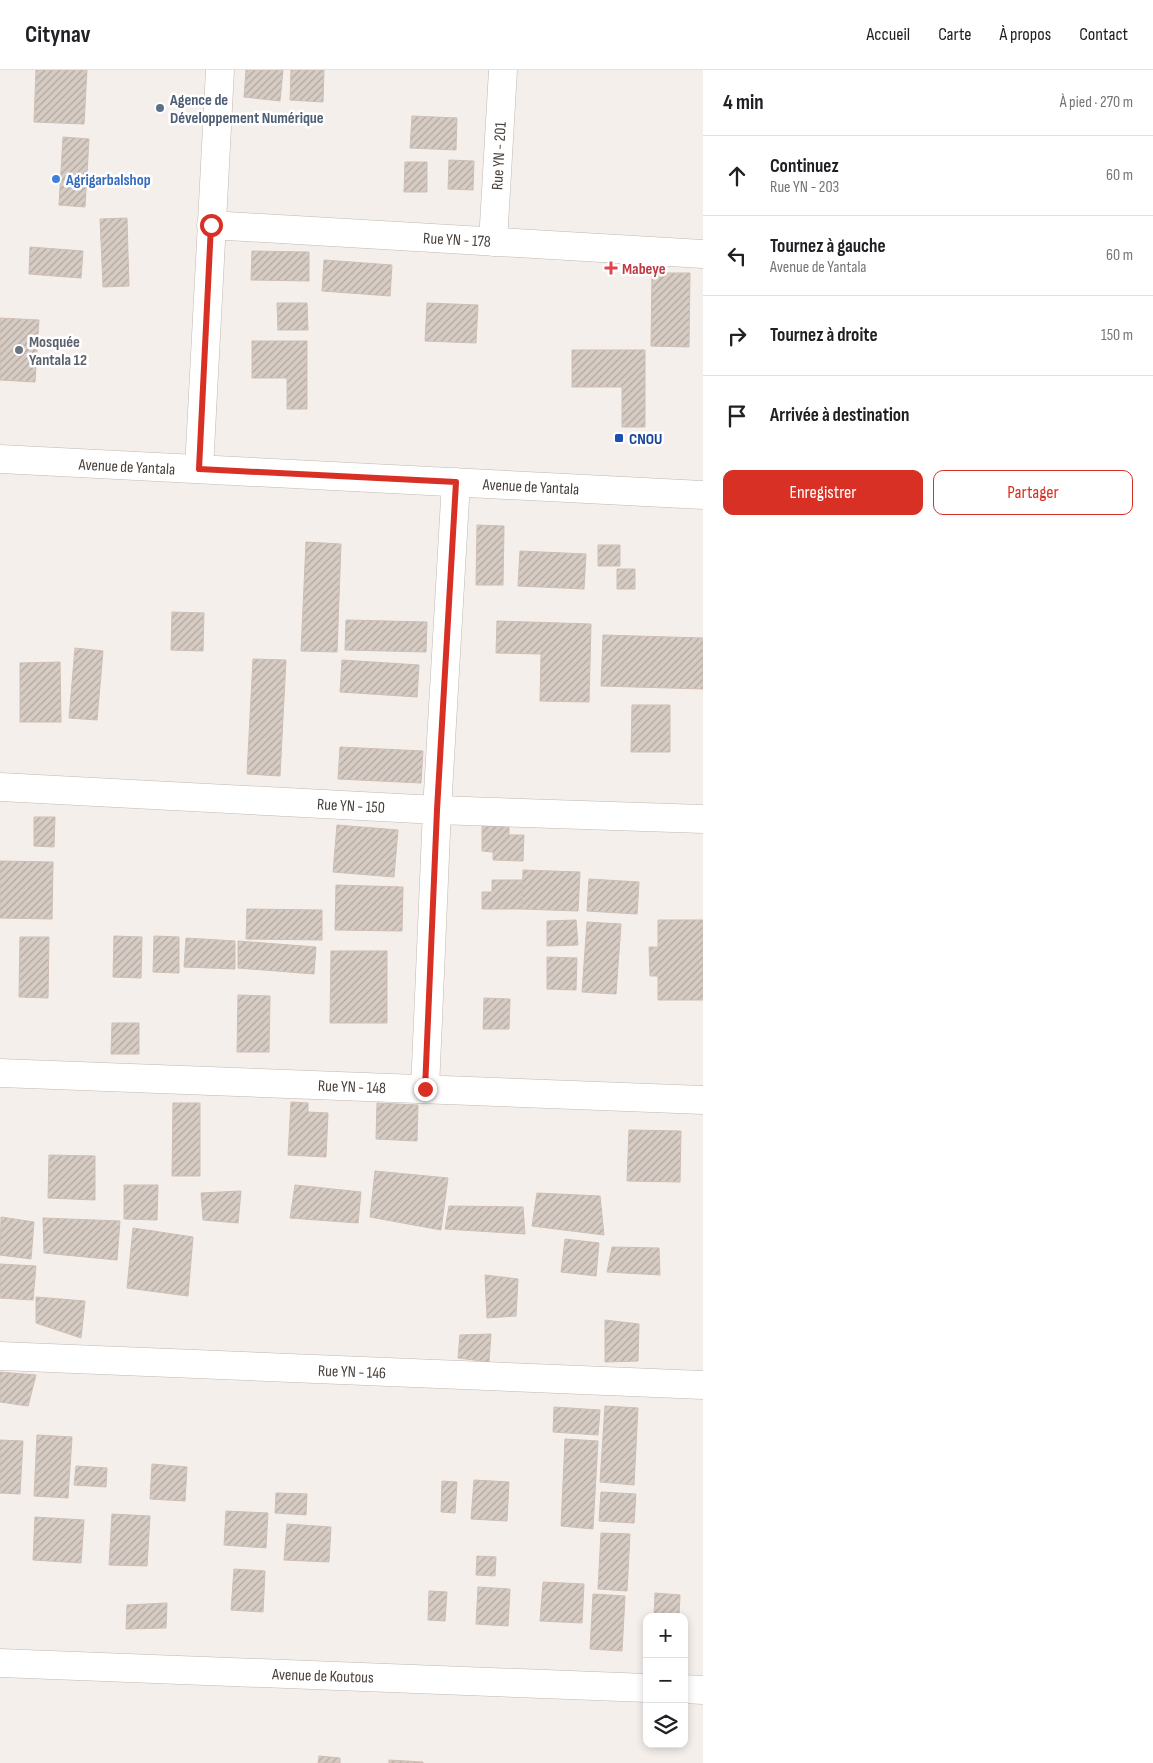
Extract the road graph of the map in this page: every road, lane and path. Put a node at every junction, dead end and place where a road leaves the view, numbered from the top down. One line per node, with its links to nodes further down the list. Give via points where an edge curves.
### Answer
1 (220, 70): 3 (street)
2 (502, 70): 4 (street, Rue YN - 201)
3 (211, 225): 4 (street, Rue YN - 178); 7 (street)
4 (493, 242): 5 (street, Rue YN - 178)
5 (703, 254)
6 (0, 459): 7 (street, Avenue de Yantala)
7 (199, 469): 8 (street, Avenue de Yantala)
8 (456, 482): 9 (street, Avenue de Yantala); 11 (street)
9 (703, 494)
10 (0, 787): 11 (street, Rue YN - 150)
11 (437, 810): 12 (street, Rue YN - 150); 14 (street)
12 (703, 819)
13 (0, 1073): 14 (street, Rue YN - 148)
14 (425, 1089): 15 (street, Rue YN - 148)
15 (703, 1100)
16 (0, 1356): 17 (street, Rue YN - 146)
17 (703, 1385)
18 (0, 1663): 19 (street, Avenue de Koutous)
19 (643, 1688)
20 (688, 1689): 21 (street)
21 (703, 1690)

